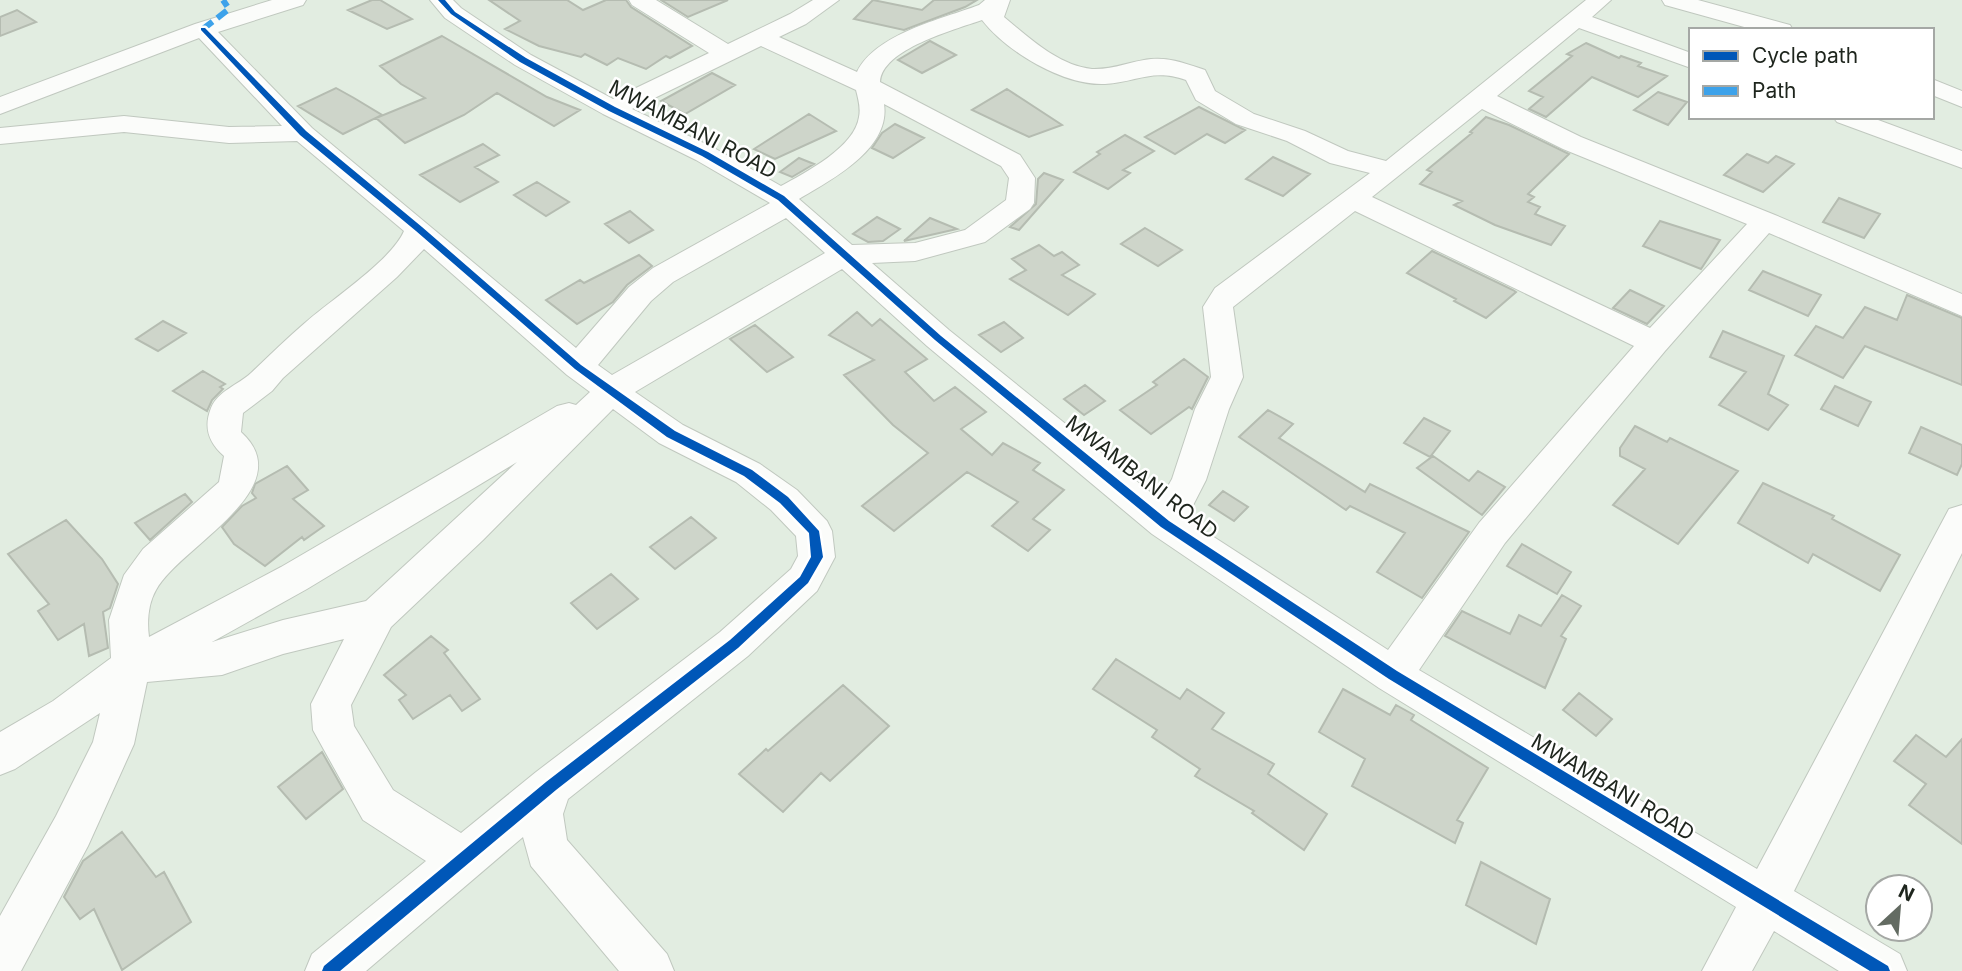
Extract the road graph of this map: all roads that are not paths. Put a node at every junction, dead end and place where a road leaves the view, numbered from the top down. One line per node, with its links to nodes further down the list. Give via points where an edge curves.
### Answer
1 (295, 0): 12 (street)
2 (441, 0): 23 (street, MWAMBANI ROAD, via 523,60)
3 (640, 0): 14 (street)
4 (828, 0): 13 (street)
5 (1600, 0): 9 (street)
6 (1673, 0): 10 (street)
7 (1752, 0): 11 (street)
8 (997, 2): 17 (street, via 888,51 872,65); 28 (street, via 992,18 1048,61 1090,76 1151,65 1180,68 1196,75 1205,95 1245,119 1339,157)
9 (1578, 20): 15 (street); 20 (street)
10 (1775, 28)
11 (1804, 28)
12 (203, 29): 22 (street); 25 (street)
13 (760, 37): 14 (street); 17 (street)
14 (726, 53): 23 (street)
15 (1689, 60)
16 (1934, 77): 18 (street)
17 (866, 85): 30 (street, via 872,118 869,130); 33 (street, via 1011,161 1023,178 1020,203 975,236 915,252)
18 (1962, 85)
19 (1934, 87): 21 (street)
20 (1478, 97): 28 (street); 31 (street, via 1572,143)
21 (1962, 100)
22 (0, 107)
23 (612, 108): 30 (street, MWAMBANI ROAD, via 705,154)
24 (1851, 119): 27 (street)
25 (303, 133): 26 (street, via 229,135 124,124); 32 (street)
26 (0, 136)
27 (1962, 160)
28 (1391, 170): 29 (street)
29 (1353, 199): 35 (street); 39 (street, via 1226,295 1218,307 1227,377 1189,480)
30 (785, 202): 33 (street, MWAMBANI ROAD); 36 (street, via 663,275 640,294)
31 (1765, 221): 34 (street); 35 (street)
32 (419, 229): 36 (street); 41 (street, via 412,244 387,270 227,409 223,430 240,451 242,462 235,488 156,559 137,586 128,620)
33 (844, 255): 37 (street); 39 (street, MWAMBANI ROAD)
34 (1962, 306)
35 (1654, 343): 42 (street, via 1492,533)
36 (578, 367): 37 (street)
37 (611, 391): 40 (street); 41 (street, via 294,578); 44 (street, via 671,434 748,473 784,500 814,531 817,558 804,580 733,644)
38 (1962, 519): 46 (street)
39 (1165, 524): 42 (street, MWAMBANI ROAD)
40 (377, 615): 41 (street, via 283,637 222,658); 45 (street, via 331,705 334,730 378,805)
41 (131, 666): 43 (street); 47 (street, via 113,744)
42 (1393, 675): 46 (street, MWAMBANI ROAD)
43 (0, 755)
44 (551, 786): 45 (street); 49 (street, via 541,814 547,850)
45 (462, 859): 48 (street)
46 (1765, 902): 50 (street); 51 (street, MWAMBANI ROAD)
47 (6, 958)
48 (330, 971)
49 (650, 971)
50 (1726, 971)
51 (1883, 971)

